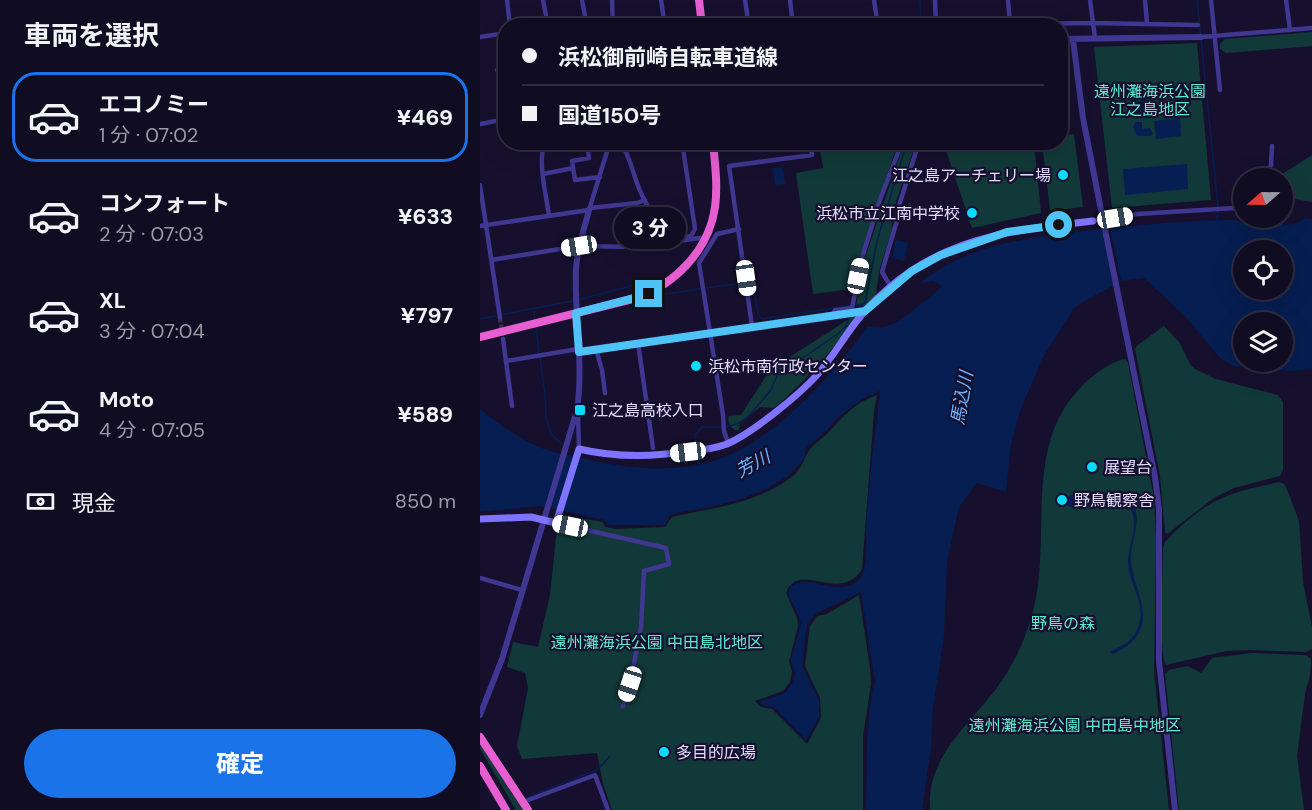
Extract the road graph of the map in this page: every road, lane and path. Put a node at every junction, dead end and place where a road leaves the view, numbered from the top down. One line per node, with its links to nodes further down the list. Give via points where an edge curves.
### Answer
1 (507, 0): 16 (street)
2 (543, 0): 17 (street)
3 (582, 0): 18 (street)
4 (612, 0): 19 (street)
5 (661, 0): 20 (street)
6 (699, 0): 21 (highway)
7 (745, 0): 22 (street)
8 (790, 0): 23 (street)
9 (874, 0): 24 (street)
10 (935, 0): 25 (street)
11 (1008, 0): 26 (street)
12 (1089, 0): 28 (street)
13 (1145, 0): 29 (street)
14 (1211, 0): 36 (street)
15 (1286, 0): 32 (street)
16 (509, 18)
17 (546, 18)
18 (585, 18)
19 (613, 18)
20 (664, 18)
21 (701, 18)
22 (748, 18)
23 (792, 18)
24 (877, 18)
25 (936, 18)
26 (1010, 18)
27 (1068, 23): 28 (street)
28 (1093, 23): 29 (street); 37 (street)
29 (1147, 23): 30 (street)
30 (1198, 25)
31 (1312, 28): 32 (street)
32 (1290, 30): 36 (street)
33 (498, 34): 34 (street)
34 (480, 37)
35 (1201, 37): 36 (street); 37 (street)
36 (1213, 37): 40 (street)
37 (1095, 38): 39 (street)
38 (1068, 40): 39 (street)
39 (1073, 40): 101 (street, bridge, via 1083,118 1159,509 1160,661)
40 (1220, 90)
41 (498, 121): 42 (street)
42 (480, 124)
43 (1272, 146): 54 (street)
44 (542, 150): 55 (street)
45 (588, 150): 53 (street, via 589,158 572,161)
46 (608, 150): 56 (street)
47 (625, 150): 58 (street)
48 (683, 150): 67 (street, via 695,229 691,236)
49 (714, 150): 72 (highway, via 715,209 703,243 687,266 649,294)
50 (811, 150): 64 (street, via 812,155 729,166)
51 (899, 150): 73 (street, via 862,258 852,308 834,310)
52 (916, 150): 70 (street, via 882,272)
53 (573, 168): 55 (street); 56 (street, via 575,180)
54 (1270, 168)
55 (543, 174): 61 (street)
56 (600, 177): 60 (street)
57 (480, 185): 63 (street)
58 (645, 200): 60 (street); 67 (street, via 656,218)
59 (1233, 208): 62 (street, via 1137,214)
60 (590, 209): 61 (street); 68 (street)
61 (549, 216): 63 (street)
62 (1093, 222): 70 (main road, via 1017,230 966,245 925,263)
63 (483, 226): 69 (street)
64 (739, 230): 65 (street); 75 (street); 76 (street, via 717,234 699,262)
65 (720, 235)
66 (700, 238): 67 (street)
67 (663, 243): 68 (street, via 638,247)
68 (579, 246): 69 (street); 72 (street)
69 (491, 260): 74 (street)
70 (891, 287): 71 (main road)
71 (865, 311): 73 (street); 86 (main road, via 813,380 782,407)
72 (576, 313): 77 (highway); 81 (street)
73 (833, 315): 75 (street)
74 (500, 318)
75 (753, 326): 76 (street)
76 (710, 333): 79 (street); 86 (street)
77 (480, 337)
78 (503, 339): 82 (street)
79 (638, 343): 80 (street); 87 (street)
80 (596, 349): 81 (street); 83 (street)
81 (578, 351): 82 (street); 85 (street)
82 (506, 361): 84 (street)
83 (604, 393)
84 (512, 406)
85 (578, 410): 88 (street); 90 (street)
86 (728, 443): 88 (main road, via 695,451 641,456)
87 (653, 448)
88 (579, 449): 91 (main road)
89 (480, 519): 90 (main road)
90 (544, 519): 91 (main road); 93 (street)
91 (556, 524): 94 (street, via 666,548 669,564 644,571 641,627)
92 (480, 578): 93 (street)
93 (522, 590): 95 (street, via 502,659)
94 (624, 706)
95 (480, 715)
96 (480, 737): 98 (highway)
97 (480, 766): 99 (highway)
98 (526, 806): 100 (street, via 595,775)
99 (504, 810)
100 (608, 810)
101 (1175, 810)

